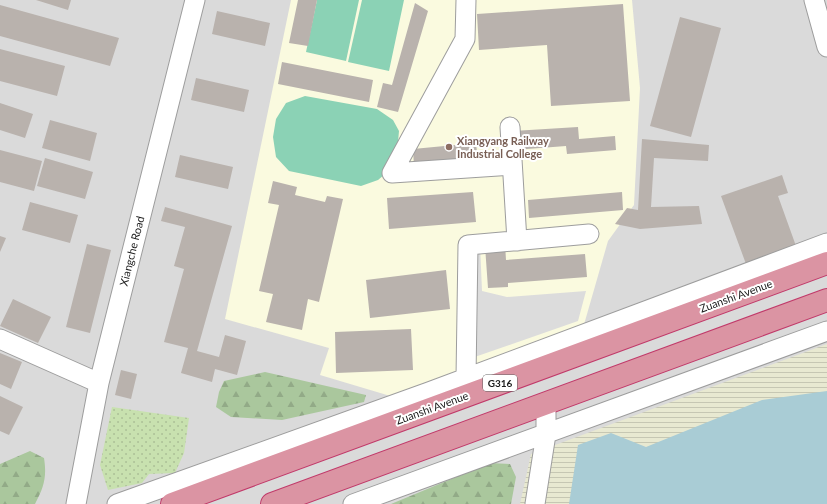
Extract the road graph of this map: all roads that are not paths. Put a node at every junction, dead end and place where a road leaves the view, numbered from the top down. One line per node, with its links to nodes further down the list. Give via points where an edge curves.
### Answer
1 (194, 0): 16 (street, Xiangche Road)
2 (466, 0): 6 (street, via 465,39 392,173)
3 (814, 0): 4 (street)
4 (827, 47)
5 (510, 127): 6 (street)
6 (512, 165): 8 (street)
7 (589, 234): 8 (street)
8 (517, 240): 15 (street, via 468,245)
9 (827, 244): 11 (street)
10 (827, 263): 11 (highway, Zuanshi Avenue / G316)
11 (725, 291): 15 (street); 21 (highway, Zuanshi Avenue / G316)
12 (827, 300): 17 (highway)
13 (827, 331): 18 (street)
14 (0, 339): 16 (street)
15 (466, 378): 20 (street)
16 (99, 383): 19 (street, Xiangche Road)
17 (546, 403): 18 (street); 22 (highway)
18 (546, 434): 23 (street); 24 (street)
19 (76, 504)
20 (117, 504)
21 (172, 504)
22 (272, 504)
23 (353, 504)
24 (535, 504)

